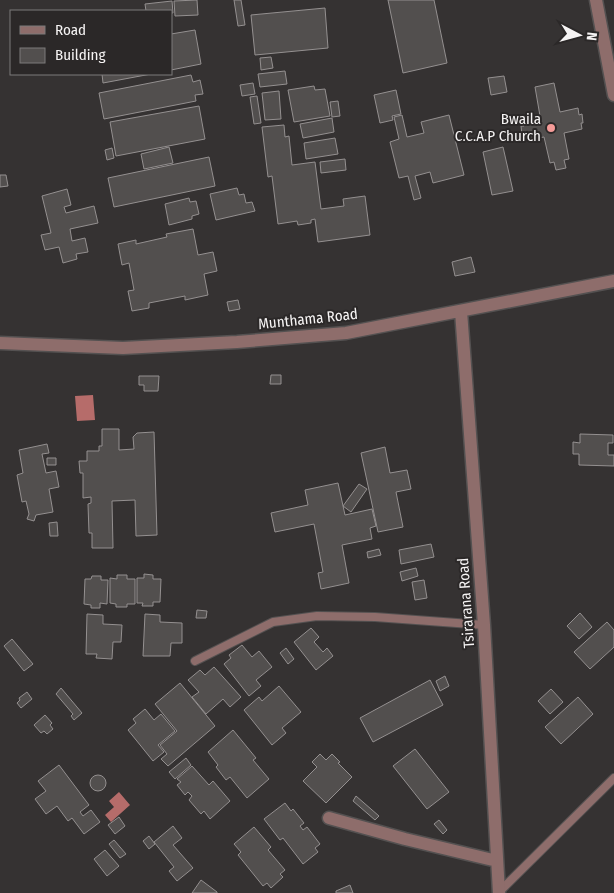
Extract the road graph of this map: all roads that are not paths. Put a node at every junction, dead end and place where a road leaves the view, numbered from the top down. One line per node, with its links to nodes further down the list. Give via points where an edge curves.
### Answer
1 (596, 0): 2 (street)
2 (614, 95)
3 (614, 281): 4 (street, Munthama Road)
4 (461, 311): 5 (street, Munthama Road, via 346,333 237,342 123,348); 6 (street, Tsirarana Road)
5 (0, 343)
6 (484, 625): 7 (lane, via 316,616 273,622); 10 (street, Tsirarana Road)
7 (195, 662)
8 (614, 778): 11 (lane)
9 (328, 818): 10 (street)
10 (497, 861): 11 (street, Tsirarana Road)
11 (499, 892)

